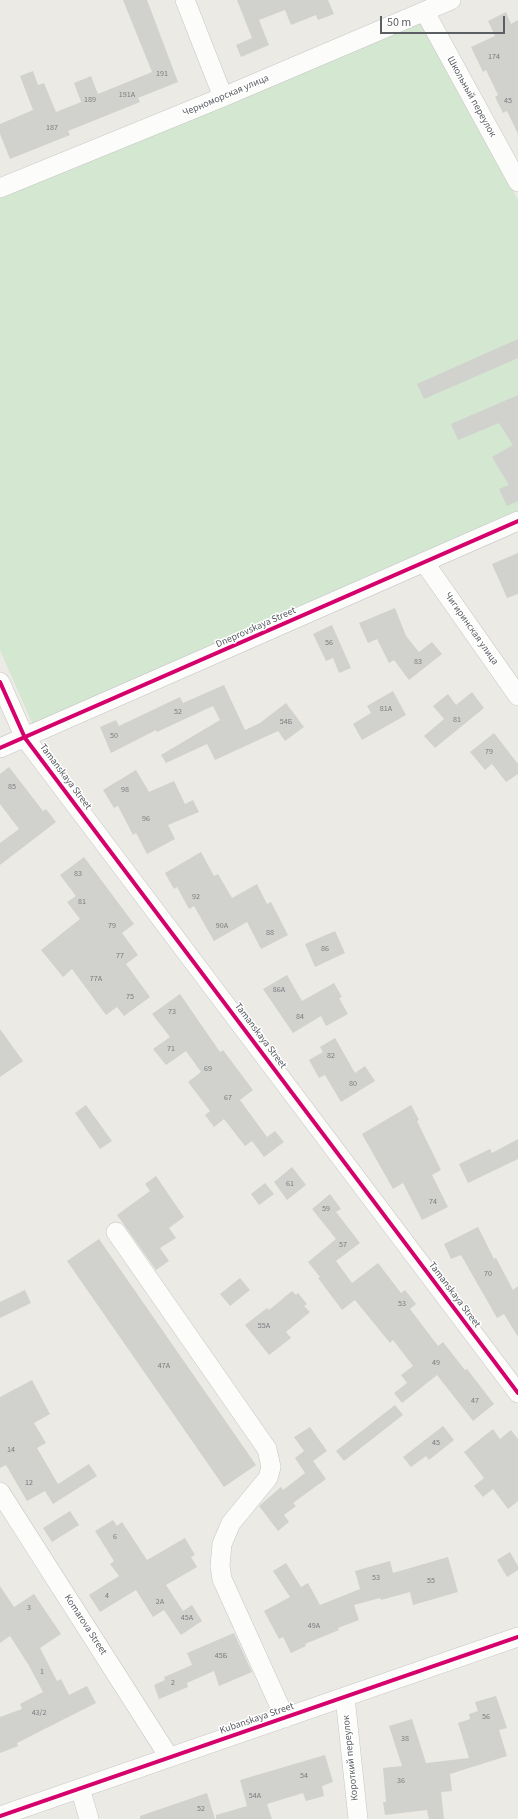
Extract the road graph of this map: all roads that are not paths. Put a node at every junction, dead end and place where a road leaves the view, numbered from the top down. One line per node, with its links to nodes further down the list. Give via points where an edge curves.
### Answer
1 (185, 0): 4 (street)
2 (451, 0): 3 (street, Черноморская улица)
3 (425, 12): 4 (street, Черноморская улица); 5 (street, Школьный переулок)
4 (224, 97): 6 (street, Черноморская улица)
5 (518, 182)
6 (0, 188)
7 (518, 521): 8 (street, Dneprovskaya Street)
8 (424, 562): 10 (street, Чигиринская улица); 11 (street, Dneprovskaya Street)
9 (0, 682): 11 (street, Tamanskaya Street)
10 (518, 696)
11 (25, 738): 12 (street, Dneprovskaya Street); 14 (street, Tamanskaya Street)
12 (0, 748)
13 (116, 1232): 18 (street, via 267,1449 271,1467 268,1478 231,1523 222,1544 220,1566 222,1579)
14 (518, 1393)
15 (0, 1492): 19 (street, Komarova Street)
16 (518, 1637): 17 (street, Kubanskaya Street)
17 (345, 1697): 18 (street, Kubanskaya Street); 23 (street, Короткий переулок)
18 (285, 1718): 19 (street, Kubanskaya Street)
19 (169, 1757): 20 (street, Kubanskaya Street)
20 (80, 1788): 21 (street, Kubanskaya Street); 22 (street)
21 (0, 1816)
22 (89, 1819)
23 (358, 1819)

